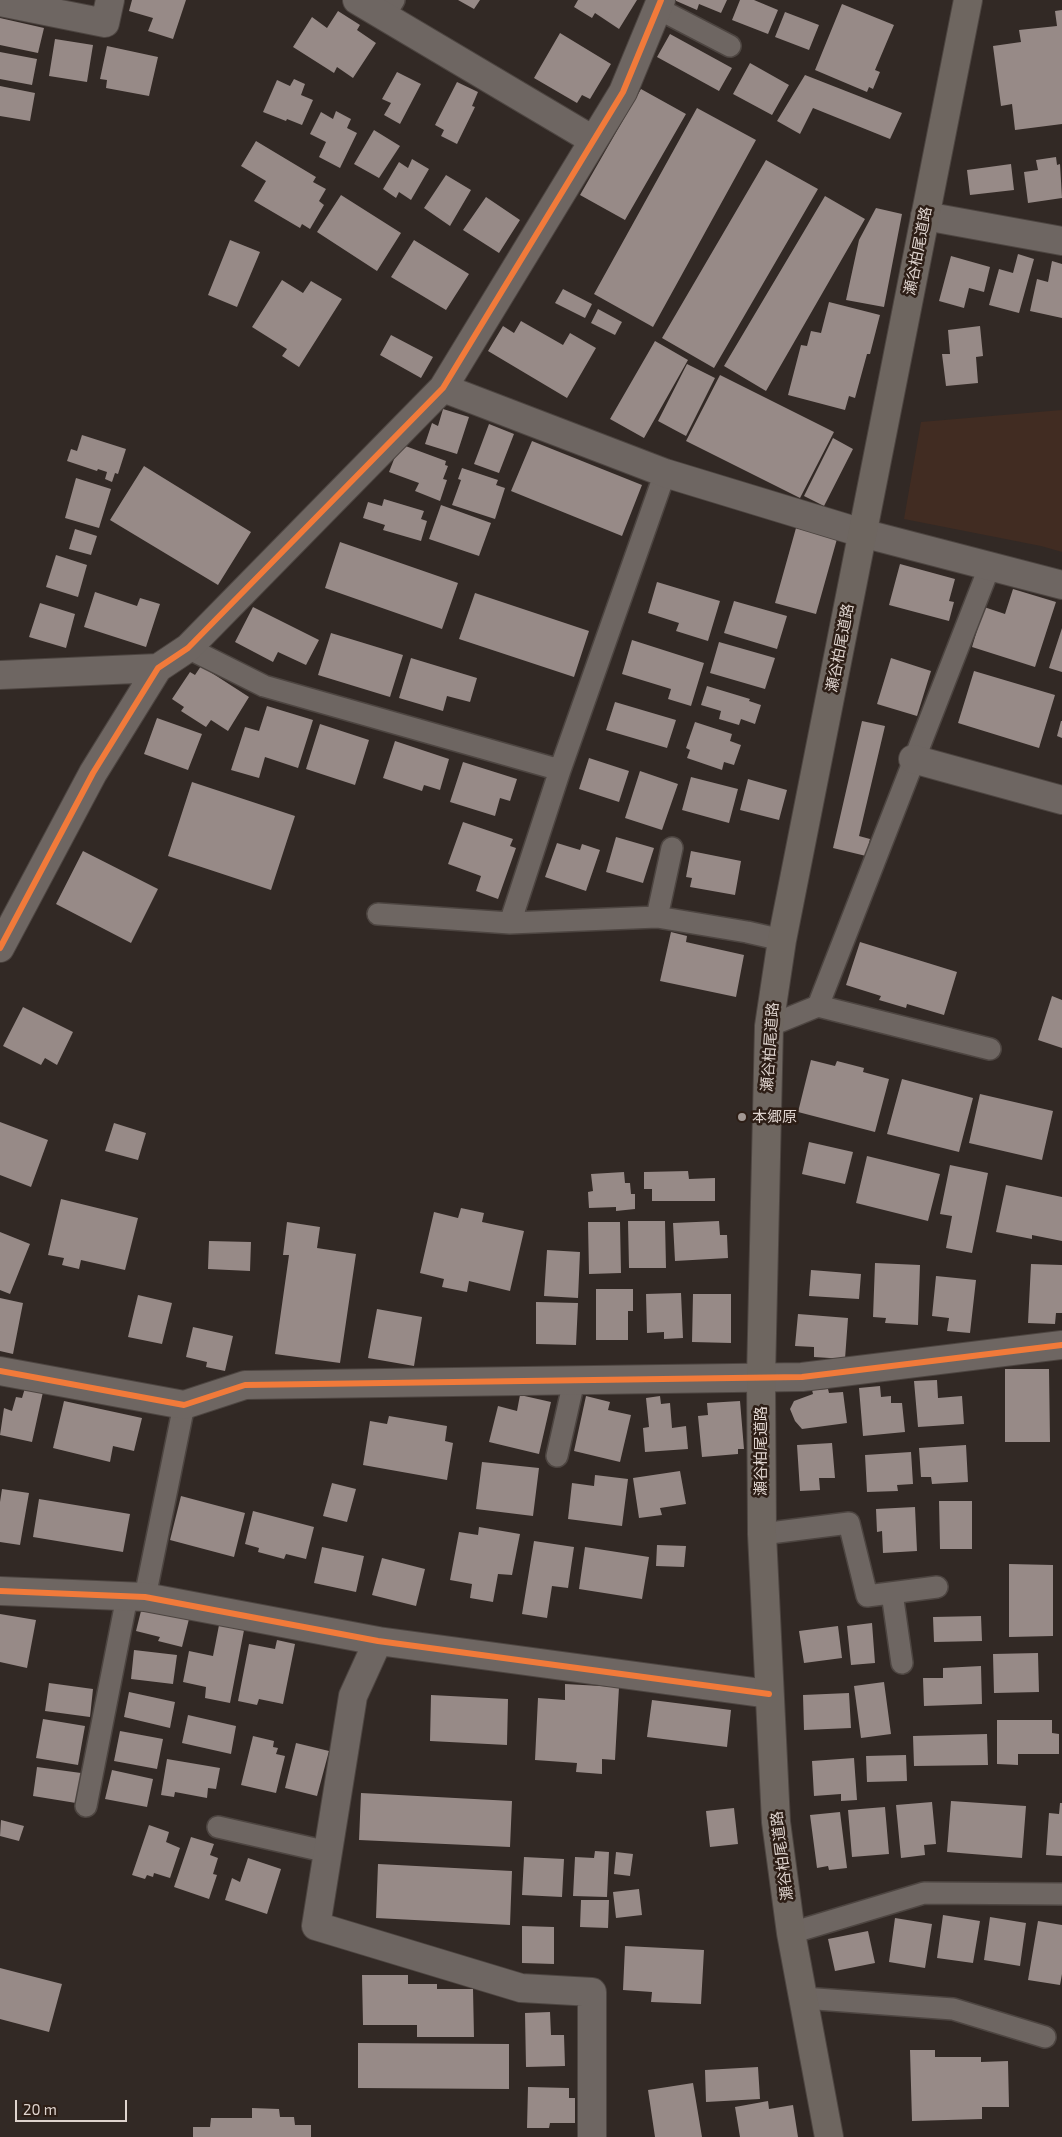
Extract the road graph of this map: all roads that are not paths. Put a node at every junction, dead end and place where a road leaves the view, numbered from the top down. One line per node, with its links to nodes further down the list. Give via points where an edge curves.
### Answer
1 (110, 0): 4 (street, via 105,23)
2 (357, 0): 6 (street)
3 (968, 0): 9 (main road, 瀬谷柏尾道路)
4 (0, 2)
5 (659, 4): 7 (lane); 8 (street, via 623,92)
6 (389, 8): 8 (street)
7 (730, 46)
8 (593, 140): 11 (street)
9 (925, 216): 10 (street); 13 (main road, 瀬谷柏尾道路)
10 (1062, 242)
11 (443, 388): 12 (street); 16 (street)
12 (666, 473): 13 (street); 20 (lane)
13 (862, 534): 14 (street); 26 (main road, 瀬谷柏尾道路)
14 (989, 568): 15 (street); 19 (lane)
15 (1062, 585)
16 (188, 648): 17 (street); 20 (lane, via 264,686)
17 (158, 668): 18 (street); 27 (street, via 93,773)
18 (0, 674)
19 (913, 759): 21 (street); 28 (lane)
20 (560, 770): 25 (lane)
21 (1062, 800)
22 (672, 848): 24 (lane)
23 (378, 914): 25 (lane)
24 (657, 917): 25 (lane); 26 (lane)
25 (510, 923)
26 (782, 940): 29 (main road, 瀬谷柏尾道路)
27 (0, 948)
28 (818, 1006): 29 (lane); 30 (lane)
29 (769, 1026): 33 (main road, 瀬谷柏尾道路)
30 (990, 1049)
31 (1062, 1345): 33 (street, via 802,1377)
32 (0, 1371): 35 (street)
33 (761, 1377): 34 (street); 37 (main road, 瀬谷柏尾道路)
34 (574, 1381): 35 (street, via 245,1386); 36 (lane)
35 (184, 1404): 41 (lane)
36 (557, 1456)
37 (762, 1534): 40 (lane, via 849,1523 867,1596); 44 (main road, 瀬谷柏尾道路)
38 (937, 1587): 40 (lane)
39 (0, 1591): 41 (street)
40 (892, 1593): 43 (lane)
41 (136, 1597): 42 (street); 45 (lane)
42 (378, 1641): 44 (street); 47 (street, via 353,1696)
43 (902, 1663)
44 (769, 1694): 49 (main road, 瀬谷柏尾道路, via 776,1822)
45 (86, 1806)
46 (218, 1827): 47 (lane)
47 (328, 1852): 52 (street, via 316,1926 521,1988 592,1992)
48 (1062, 1894): 49 (lane, via 924,1893)
49 (791, 1933): 50 (main road, 瀬谷柏尾道路)
50 (803, 1998): 51 (lane, via 953,2009); 53 (main road, 瀬谷柏尾道路)
51 (1045, 2037)
52 (592, 2137)
53 (829, 2137)

